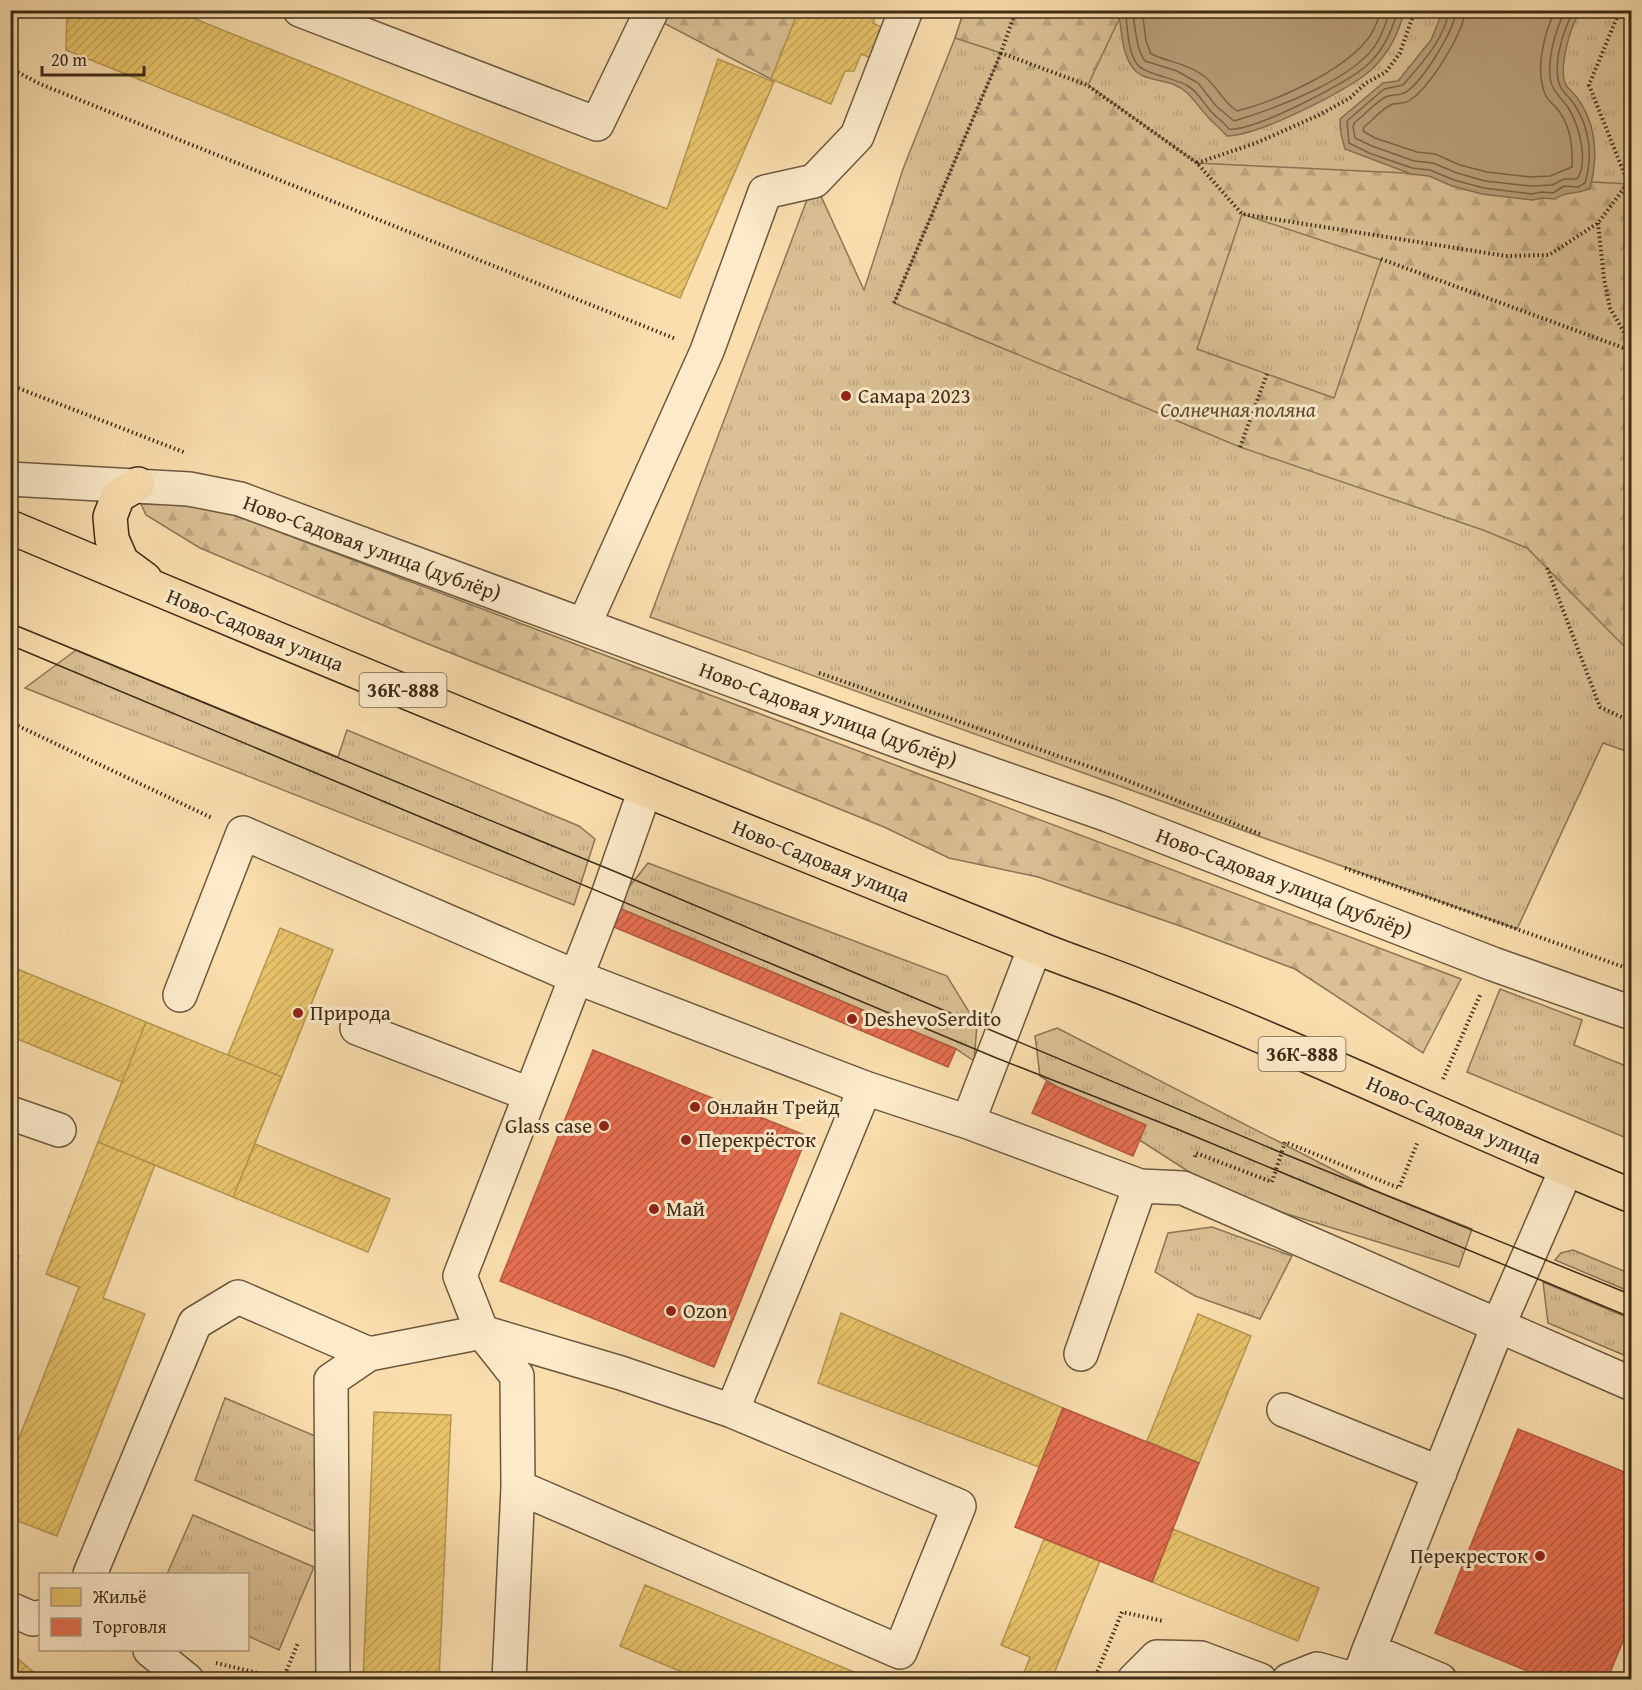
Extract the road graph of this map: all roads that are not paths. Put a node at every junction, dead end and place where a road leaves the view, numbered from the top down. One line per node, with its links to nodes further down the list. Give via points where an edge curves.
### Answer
1 (300, 10): 2 (street, via 597,124)
2 (652, 10)
3 (906, 10): 8 (street, via 857,136 814,182 765,192 708,351)
4 (10, 479): 5 (street, Ново-Садовая улица (дублёр))
5 (138, 484): 7 (main road, via 118,496 110,517 112,539 122,562); 8 (street, Ново-Садовая улица (дублёр), via 240,499)
6 (10, 527): 7 (main road, Ново-Садовая улица / 36К-888)
7 (160, 591): 9 (main road, Ново-Садовая улица / 36К-888)
8 (584, 625): 13 (street, Ново-Садовая улица (дублёр), via 1108,814 1493,964)
9 (645, 790): 10 (main road, Ново-Садовая улица / 36К-888); 11 (street)
10 (1035, 947): 18 (street); 20 (main road, Ново-Садовая улица / 36К-888, via 1154,992)
11 (576, 977): 12 (street, via 243,833); 15 (street); 16 (street)
12 (180, 995)
13 (1632, 1013)
14 (357, 1028): 16 (street)
15 (865, 1088): 18 (street); 29 (street)
16 (529, 1094): 24 (street, via 460,1276)
17 (10, 1113): 19 (street)
18 (968, 1122): 21 (street)
19 (59, 1130)
20 (1566, 1170): 22 (main road, Ново-Садовая улица / 36К-888); 23 (street)
21 (1140, 1185): 23 (street, via 1183,1188); 26 (street)
22 (1632, 1196)
23 (1498, 1326): 27 (street); 30 (street)
24 (482, 1332): 25 (street); 29 (street); 31 (street, via 517,1376)
25 (369, 1354): 32 (street, via 238,1297 195,1323); 38 (street, via 331,1380)
26 (1082, 1354)
27 (1632, 1384)
28 (1284, 1410): 30 (street)
29 (732, 1411): 31 (street, via 959,1506 900,1652)
30 (1440, 1473): 37 (street)
31 (518, 1487): 39 (street)
32 (91, 1573)
33 (10, 1610): 34 (street, via 33,1619)
34 (39, 1617)
35 (152, 1651): 36 (street)
36 (196, 1670)
37 (1361, 1670): 42 (street, via 1317,1669); 43 (street)
38 (333, 1680)
39 (509, 1680)
40 (1134, 1680): 41 (street, via 1157,1657 1201,1658)
41 (1260, 1680)
42 (1289, 1680)
43 (1440, 1680)

